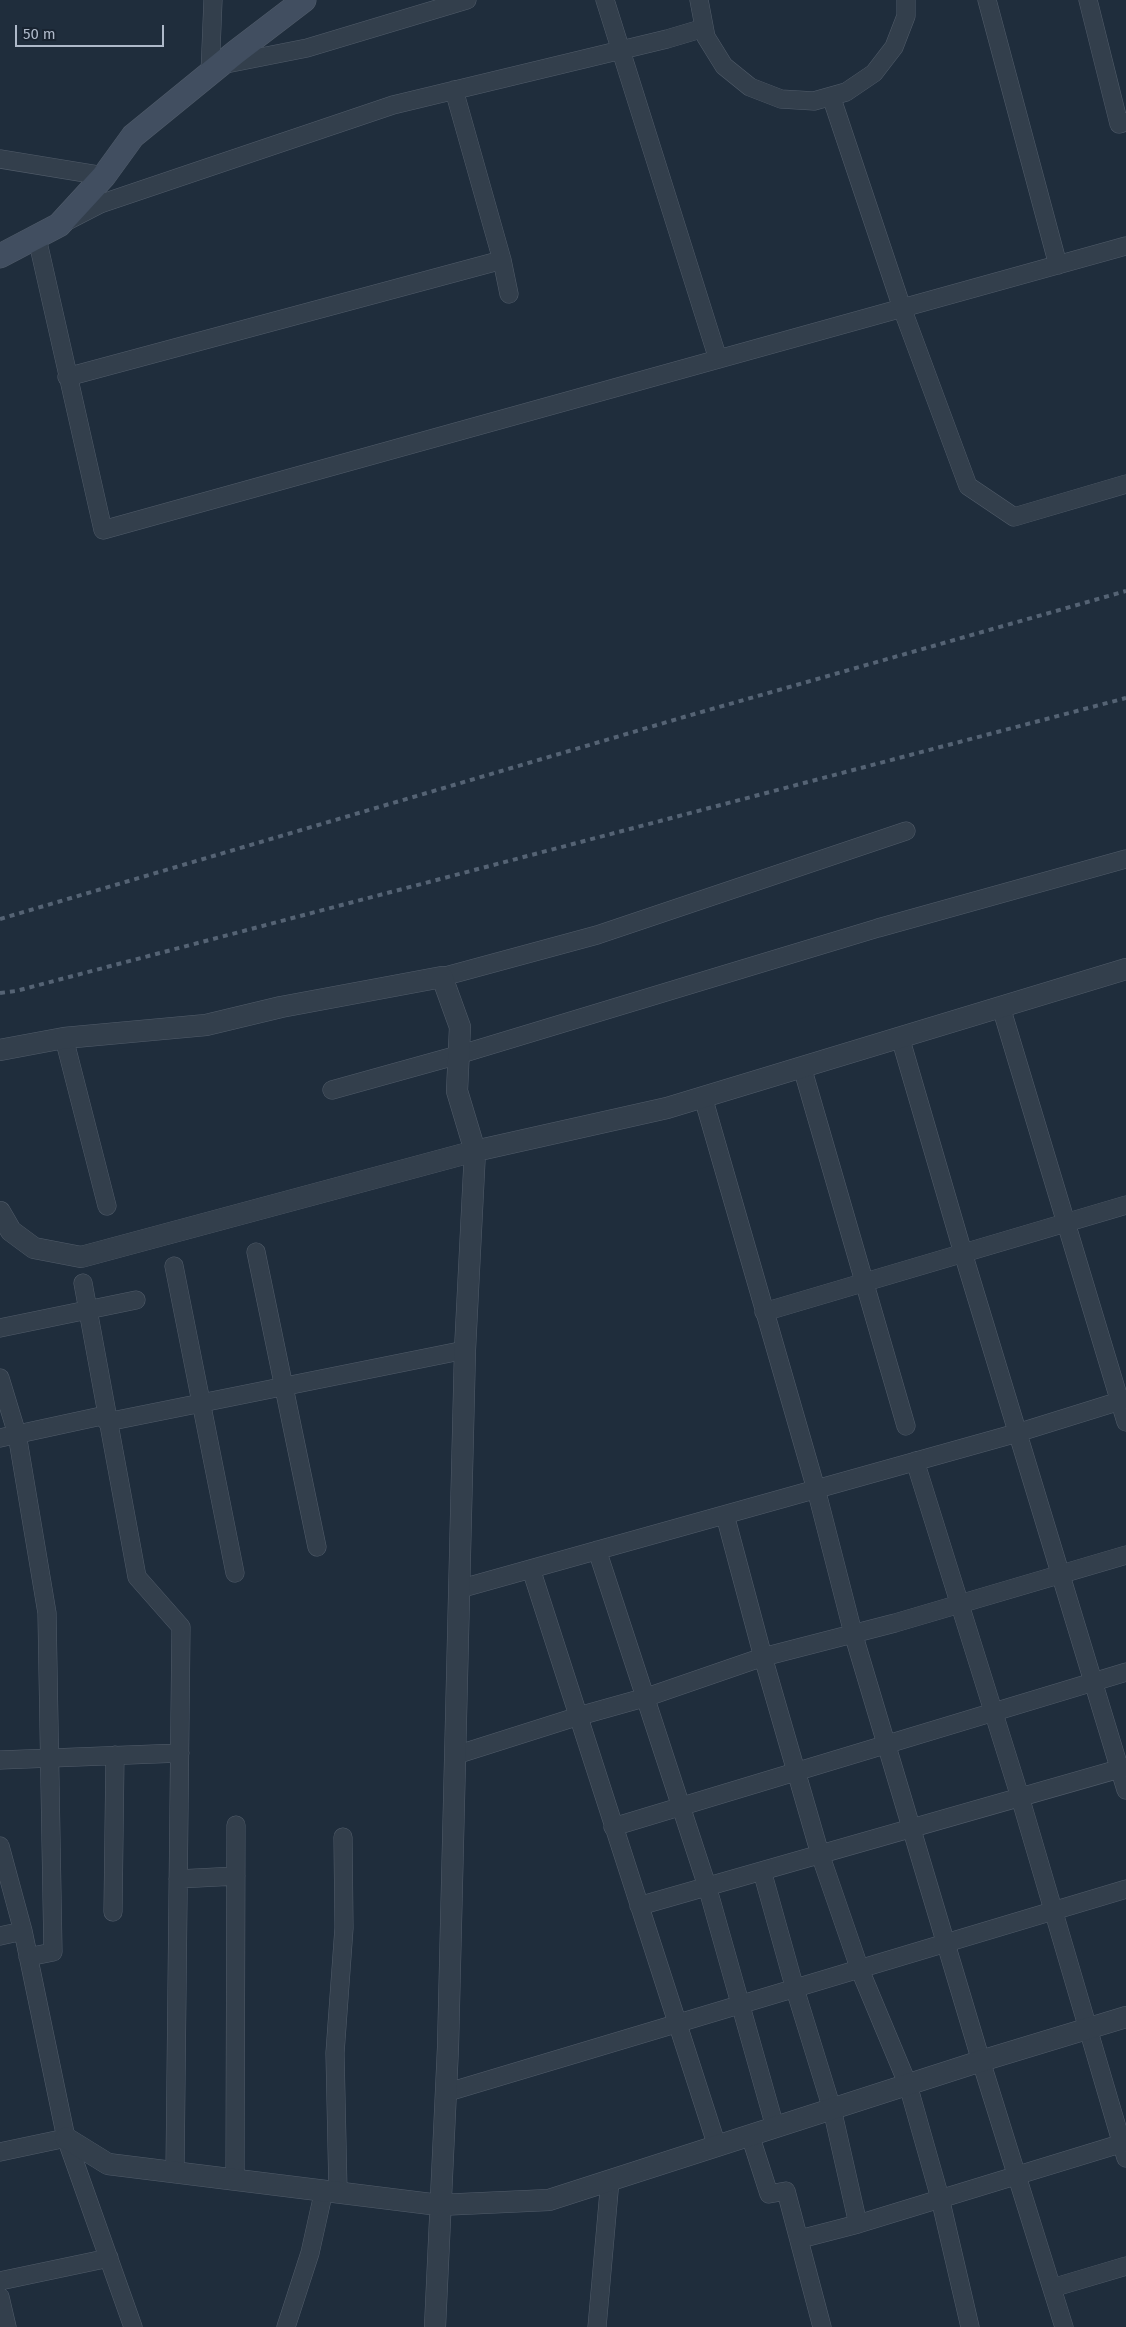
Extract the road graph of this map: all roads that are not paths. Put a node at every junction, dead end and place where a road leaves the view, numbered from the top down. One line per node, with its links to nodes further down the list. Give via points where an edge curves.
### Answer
1 (213, 0): 11 (street)
2 (467, 0): 11 (street, via 307,48)
3 (604, 0): 10 (street)
4 (699, 0): 9 (street)
5 (906, 0): 13 (street, via 906,16 894,47 874,73 846,92)
6 (986, 0): 22 (street)
7 (1088, 0): 14 (street, via 1119,124)
8 (302, 1): 11 (main road)
9 (704, 28): 10 (street); 13 (street, via 706,38 724,66 750,87 781,99 814,101)
10 (619, 49): 12 (street); 25 (street)
11 (216, 69): 16 (main road, via 133,136)
12 (454, 90): 17 (street, via 393,105 100,204); 21 (street)
13 (831, 96): 24 (street)
14 (1126, 122)
15 (0, 158): 16 (street)
16 (104, 176): 17 (main road)
17 (59, 225): 18 (main road)
18 (37, 238): 20 (main road); 26 (street)
19 (1126, 246): 22 (street)
20 (0, 256)
21 (502, 260): 23 (street); 26 (street)
22 (1058, 265): 24 (street)
23 (510, 294)
24 (902, 308): 25 (street); 27 (street, via 968,486 1014,517)
25 (718, 359): 26 (street, via 103,530)
26 (67, 377)
27 (1126, 484)
28 (906, 831): 31 (street, via 596,935)
29 (1126, 860): 36 (street, via 878,928)
30 (1126, 970): 32 (street)
31 (442, 977): 34 (street, via 281,1007 206,1025); 36 (street, via 460,1027)
32 (1001, 1007): 33 (street); 44 (street)
33 (900, 1037): 37 (street); 46 (street)
34 (64, 1038): 35 (street); 42 (street)
35 (0, 1050)
36 (458, 1055): 38 (street); 40 (street, via 457,1091)
37 (802, 1067): 39 (street); 48 (street)
38 (332, 1090)
39 (703, 1097): 40 (street); 52 (street)
40 (476, 1151): 43 (street, via 81,1257 34,1248 11,1231); 54 (street)
41 (1126, 1205): 44 (street)
42 (107, 1206)
43 (0, 1212)
44 (1065, 1223): 46 (street); 57 (street)
45 (256, 1252): 56 (street)
46 (963, 1253): 48 (street); 62 (street)
47 (174, 1266): 58 (street)
48 (863, 1282): 52 (street); 61 (street)
49 (83, 1283): 51 (street)
50 (136, 1300): 51 (street)
51 (88, 1310): 53 (street); 59 (street)
52 (764, 1312): 65 (street)
53 (0, 1328)
54 (465, 1350): 56 (street); 73 (street)
55 (0, 1378): 63 (street)
56 (284, 1387): 58 (street); 67 (street)
57 (1123, 1400): 60 (street); 62 (street)
58 (200, 1404): 59 (street); 71 (street)
59 (107, 1418): 63 (street); 83 (street, via 137,1577 181,1627)
60 (1126, 1422)
61 (906, 1426)
62 (1017, 1433): 64 (street); 72 (street)
63 (8, 1436): 86 (street, via 47,1613)
64 (916, 1461): 65 (street); 74 (street)
65 (816, 1489): 66 (street); 75 (street)
66 (725, 1515): 68 (street); 76 (street)
67 (316, 1547)
68 (597, 1550): 70 (street); 79 (street)
69 (1126, 1555): 72 (street)
70 (531, 1569): 73 (street); 81 (street)
71 (235, 1573)
72 (1060, 1574): 74 (street); 78 (street)
73 (459, 1589): 85 (street)
74 (960, 1604): 75 (street); 80 (street)
75 (854, 1634): 76 (street); 82 (street)
76 (763, 1657): 79 (street); 89 (street)
77 (1126, 1672): 78 (street)
78 (1093, 1682): 80 (street); 88 (street)
79 (647, 1697): 81 (street); 92 (street)
80 (993, 1710): 82 (street); 91 (street)
81 (579, 1716): 85 (street); 94 (street)
82 (886, 1744): 89 (street); 95 (street)
83 (180, 1752): 84 (street); 101 (street)
84 (115, 1755): 86 (street); 106 (street)
85 (456, 1755): 119 (street)
86 (50, 1758): 87 (street); 110 (street, via 53,1952)
87 (0, 1760)
88 (1123, 1768): 90 (street); 91 (street)
89 (796, 1772): 92 (street); 98 (street)
90 (1126, 1790)
91 (1020, 1797): 95 (street); 105 (street)
92 (682, 1807): 94 (street); 102 (street)
93 (236, 1826): 100 (street)
94 (613, 1827): 104 (street)
95 (912, 1828): 98 (street); 109 (street)
96 (343, 1837): 131 (street, via 344,1928 335,2053)
97 (0, 1846): 107 (street)
98 (820, 1854): 99 (street); 111 (street)
99 (762, 1870): 102 (street); 112 (street)
100 (236, 1876): 101 (street); 129 (street)
101 (178, 1879): 127 (street)
102 (707, 1886): 104 (street); 113 (street)
103 (1126, 1889): 105 (street)
104 (639, 1906): 115 (street)
105 (1052, 1910): 109 (street); 116 (street)
106 (113, 1912)
107 (23, 1931): 108 (street); 110 (street)
108 (0, 1936)
109 (946, 1944): 111 (street); 117 (street)
110 (28, 1957): 123 (street)
111 (860, 1970): 112 (street); 118 (street)
112 (795, 1989): 113 (street); 120 (street)
113 (740, 2005): 115 (street); 121 (street)
114 (1126, 2016): 116 (street)
115 (677, 2024): 119 (street); 124 (street)
116 (1087, 2029): 117 (street); 125 (street)
117 (981, 2061): 118 (street); 128 (street)
118 (908, 2084): 120 (street); 132 (street)
119 (445, 2093): 133 (street)
120 (832, 2109): 121 (street); 134 (street)
121 (774, 2128): 122 (street)
122 (750, 2135): 124 (street); 135 (street, via 769,2194 786,2191)
123 (66, 2138): 126 (street); 127 (street, via 108,2164); 136 (street)
124 (717, 2146): 130 (street)
125 (1125, 2148): 128 (street)
126 (0, 2152)
127 (175, 2170): 129 (street)
128 (1017, 2175): 132 (street); 139 (street)
129 (235, 2178): 131 (street)
130 (610, 2180): 133 (street, via 549,2200); 145 (street)
131 (331, 2191): 133 (street); 143 (street)
132 (940, 2198): 134 (street); 147 (street)
133 (440, 2205): 144 (street)
134 (858, 2224): 135 (street)
135 (800, 2239): 146 (street)
136 (109, 2258): 138 (street); 142 (street)
137 (1126, 2266): 139 (street)
138 (0, 2281)
139 (1052, 2288): 148 (street)
140 (0, 2297): 141 (street)
141 (7, 2327)
142 (133, 2327)
143 (286, 2327)
144 (436, 2327)
145 (597, 2327)
146 (822, 2327)
147 (970, 2327)
148 (1064, 2327)

